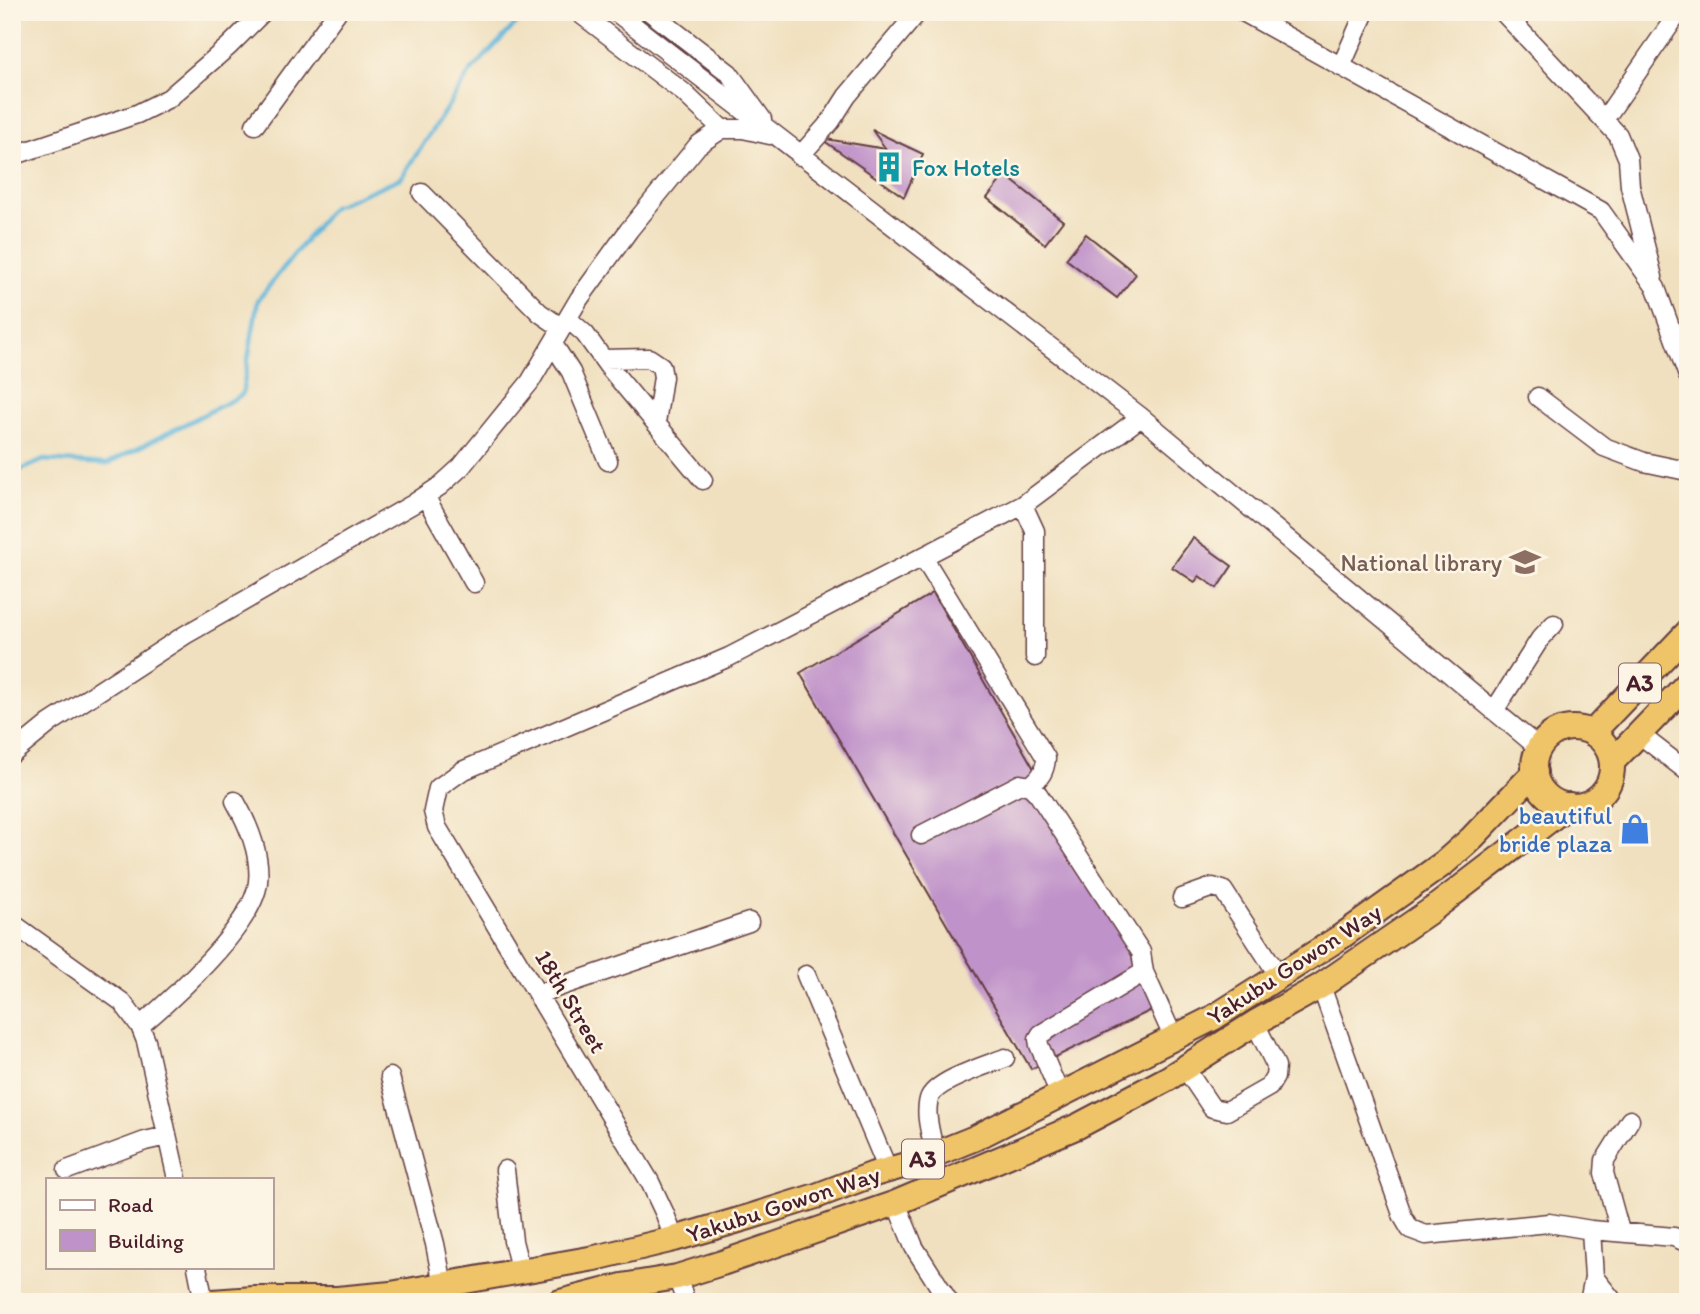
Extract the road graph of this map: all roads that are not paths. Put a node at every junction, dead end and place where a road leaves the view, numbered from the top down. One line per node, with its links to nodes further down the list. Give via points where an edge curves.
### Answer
1 (263, 12): 16 (street, via 169,98 137,114)
2 (337, 12): 13 (street)
3 (578, 12): 14 (street, via 683,92)
4 (616, 12): 15 (street)
5 (918, 12): 17 (street)
6 (1243, 12): 11 (street)
7 (1365, 12): 11 (street)
8 (1503, 12): 12 (street)
9 (1679, 12): 12 (street)
10 (662, 16): 15 (street, via 729,72)
11 (1341, 67): 19 (street, via 1601,211)
12 (1604, 120): 19 (street, via 1618,135 1629,159 1630,186)
13 (255, 125)
14 (722, 129): 15 (street); 20 (street, via 698,145 673,174)
15 (774, 136): 17 (street)
16 (12, 156)
17 (800, 156): 24 (street)
18 (422, 193): 20 (street)
19 (1656, 288): 22 (street)
20 (561, 330): 21 (street, via 585,334); 26 (street, via 571,372); 29 (street, via 530,382 461,467)
21 (603, 359): 25 (street); 25 (street, via 649,358 661,366 663,387)
22 (1688, 376)
23 (1538, 397): 27 (street, via 1604,447 1644,462)
24 (1141, 417): 30 (street); 37 (street)
25 (656, 423): 28 (street)
26 (608, 461)
27 (1688, 468)
28 (703, 480)
29 (425, 496): 32 (street); 40 (street, via 185,635 50,723)
30 (1023, 505): 31 (street); 35 (street, via 1035,531)
31 (923, 557): 44 (street, via 1046,758 1040,777); 55 (street, 18th Street, via 729,657 462,771 438,788 433,811 436,827)
32 (474, 583)
33 (1554, 624): 37 (street)
34 (1688, 632): 38 (highway, A3)
35 (1035, 657)
36 (1688, 683): 39 (highway, A3)
37 (1494, 710): 41 (street)
38 (1592, 733): 41 (highway, via 1580,729 1556,732 1546,739); 42 (highway, via 1608,750)
39 (1639, 734): 42 (highway, A3); 43 (street)
40 (12, 754)
41 (1537, 760): 46 (highway, via 1543,790); 53 (highway, Yakubu Gowon Way / A3, via 1471,839 1444,863)
42 (1612, 762): 46 (highway, via 1605,790 1589,802)
43 (1688, 772)
44 (1030, 786): 47 (street, via 1020,785); 51 (street, via 1141,952)
45 (235, 801): 57 (street, via 247,822 257,860 258,883 251,904 230,935)
46 (1569, 805): 54 (highway, Yakubu Gowon Way / A3, via 1433,909)
47 (921, 835)
48 (1182, 898): 53 (street, via 1213,887 1223,890)
49 (749, 922): 55 (street)
50 (12, 923): 57 (street, via 122,1002)
51 (1144, 972): 58 (street); 62 (street, via 1041,1034 1039,1045)
52 (806, 975): 68 (street)
53 (1279, 975): 58 (highway, Yakubu Gowon Way / A3)
54 (1321, 986): 56 (highway, Yakubu Gowon Way / A3); 71 (street, via 1410,1229 1426,1235 1549,1223)
55 (538, 994): 73 (street, 18th Street, via 650,1182)
56 (1255, 1023): 60 (highway, Yakubu Gowon Way / A3); 60 (street, via 1276,1066 1269,1087 1227,1111 1212,1108)
57 (140, 1026): 64 (street)
58 (1174, 1039): 62 (highway, Yakubu Gowon Way / A3)
59 (1005, 1058): 65 (street, via 936,1087 928,1110)
60 (1185, 1068): 70 (highway, Yakubu Gowon Way / A3, via 1079,1126)
61 (390, 1077): 79 (street)
62 (1060, 1095): 65 (highway, Yakubu Gowon Way / A3)
63 (1630, 1120): 72 (street, via 1605,1160)
64 (167, 1136): 66 (street); 69 (street)
65 (935, 1154): 68 (highway, Yakubu Gowon Way / A3)
66 (67, 1170)
67 (505, 1170): 76 (street)
68 (888, 1170): 73 (highway, Yakubu Gowon Way / A3)
69 (177, 1178)
70 (896, 1203): 78 (highway, Yakubu Gowon Way / A3); 85 (street, via 914,1247)
71 (1591, 1230): 72 (street); 77 (street)
72 (1620, 1231): 74 (street)
73 (674, 1240): 76 (highway, Yakubu Gowon Way / A3)
74 (1688, 1243)
75 (197, 1268): 81 (street)
76 (521, 1272): 79 (highway, Yakubu Gowon Way / A3)
77 (1594, 1277): 86 (street); 87 (street)
78 (677, 1278): 83 (highway, Yakubu Gowon Way / A3); 84 (street)
79 (443, 1285): 80 (highway, Yakubu Gowon Way / A3)
80 (332, 1301): 82 (highway, Yakubu Gowon Way / A3)
81 (204, 1302)
82 (212, 1302)
83 (560, 1302)
84 (685, 1302)
85 (949, 1302)
86 (1590, 1302)
87 (1614, 1302)

